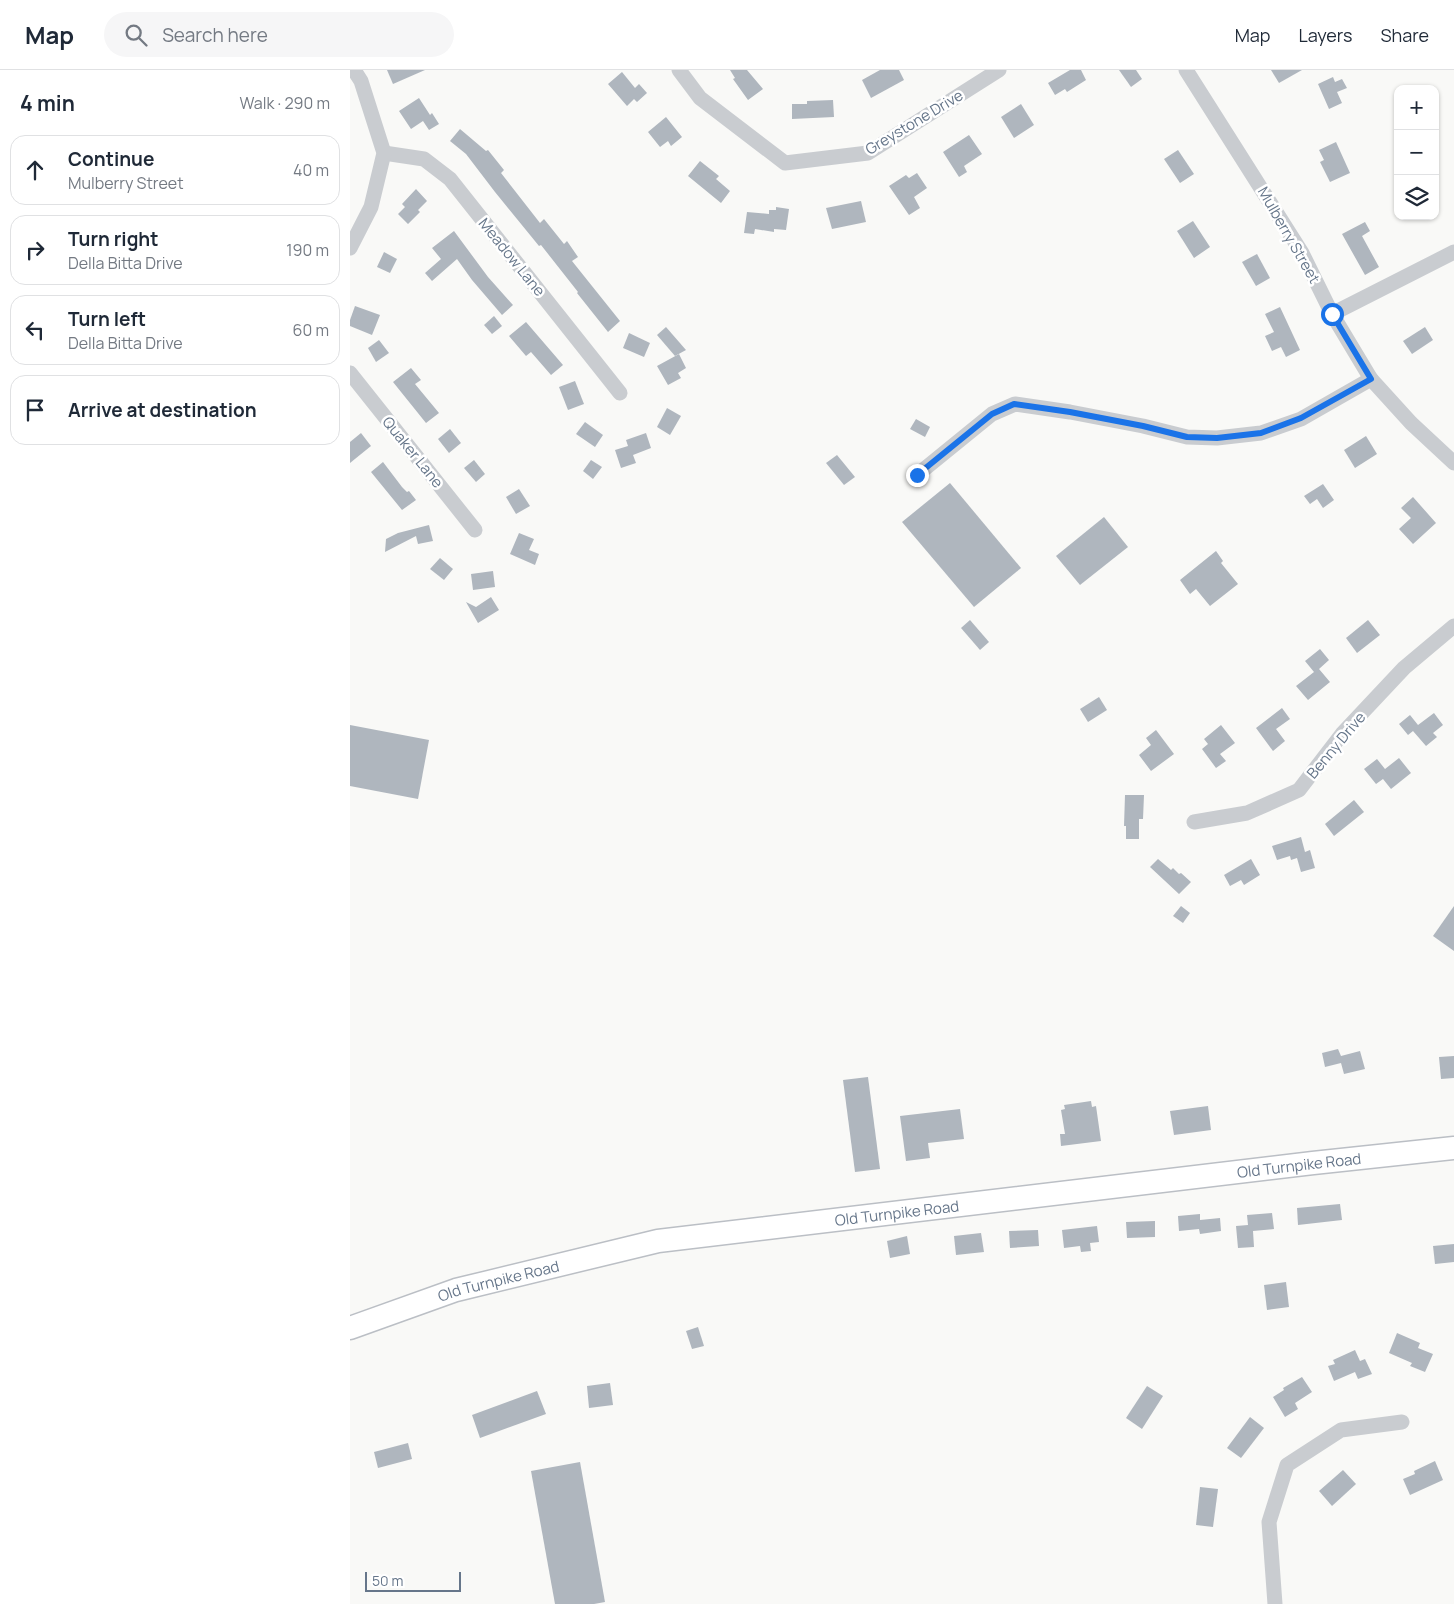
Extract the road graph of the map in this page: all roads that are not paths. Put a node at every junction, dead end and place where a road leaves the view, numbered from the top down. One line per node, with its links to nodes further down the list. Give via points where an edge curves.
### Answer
1 (354, 70): 5 (street, via 361,81)
2 (679, 70): 3 (street, Greystone Drive, via 700,98 785,163 868,153)
3 (999, 70)
4 (1186, 70): 8 (street, Mulberry Street, via 1302,252)
5 (384, 153): 6 (street, via 371,207); 11 (street, Meadow Lane, via 424,159 450,180)
6 (350, 248)
7 (1454, 252): 8 (street)
8 (1332, 314): 10 (street, Mulberry Street)
9 (350, 373): 14 (street, Quaker Lane)
10 (1371, 379): 12 (street, Mulberry Street); 13 (street, via 1301,418 1261,433 1217,438 1187,437 1134,424 1014,404 992,414)
11 (620, 393)
12 (1454, 463)
13 (917, 475)
14 (475, 530)
15 (1454, 626): 16 (street, Benny Drive, via 1380,693 1342,734 1299,790 1247,813)
16 (1194, 822)
17 (1454, 1148): 18 (main road, Old Turnpike Road, via 658,1241 456,1290)
18 (350, 1328)
19 (1402, 1422): 20 (street, via 1341,1430 1287,1465 1269,1522)
20 (1276, 1604)

